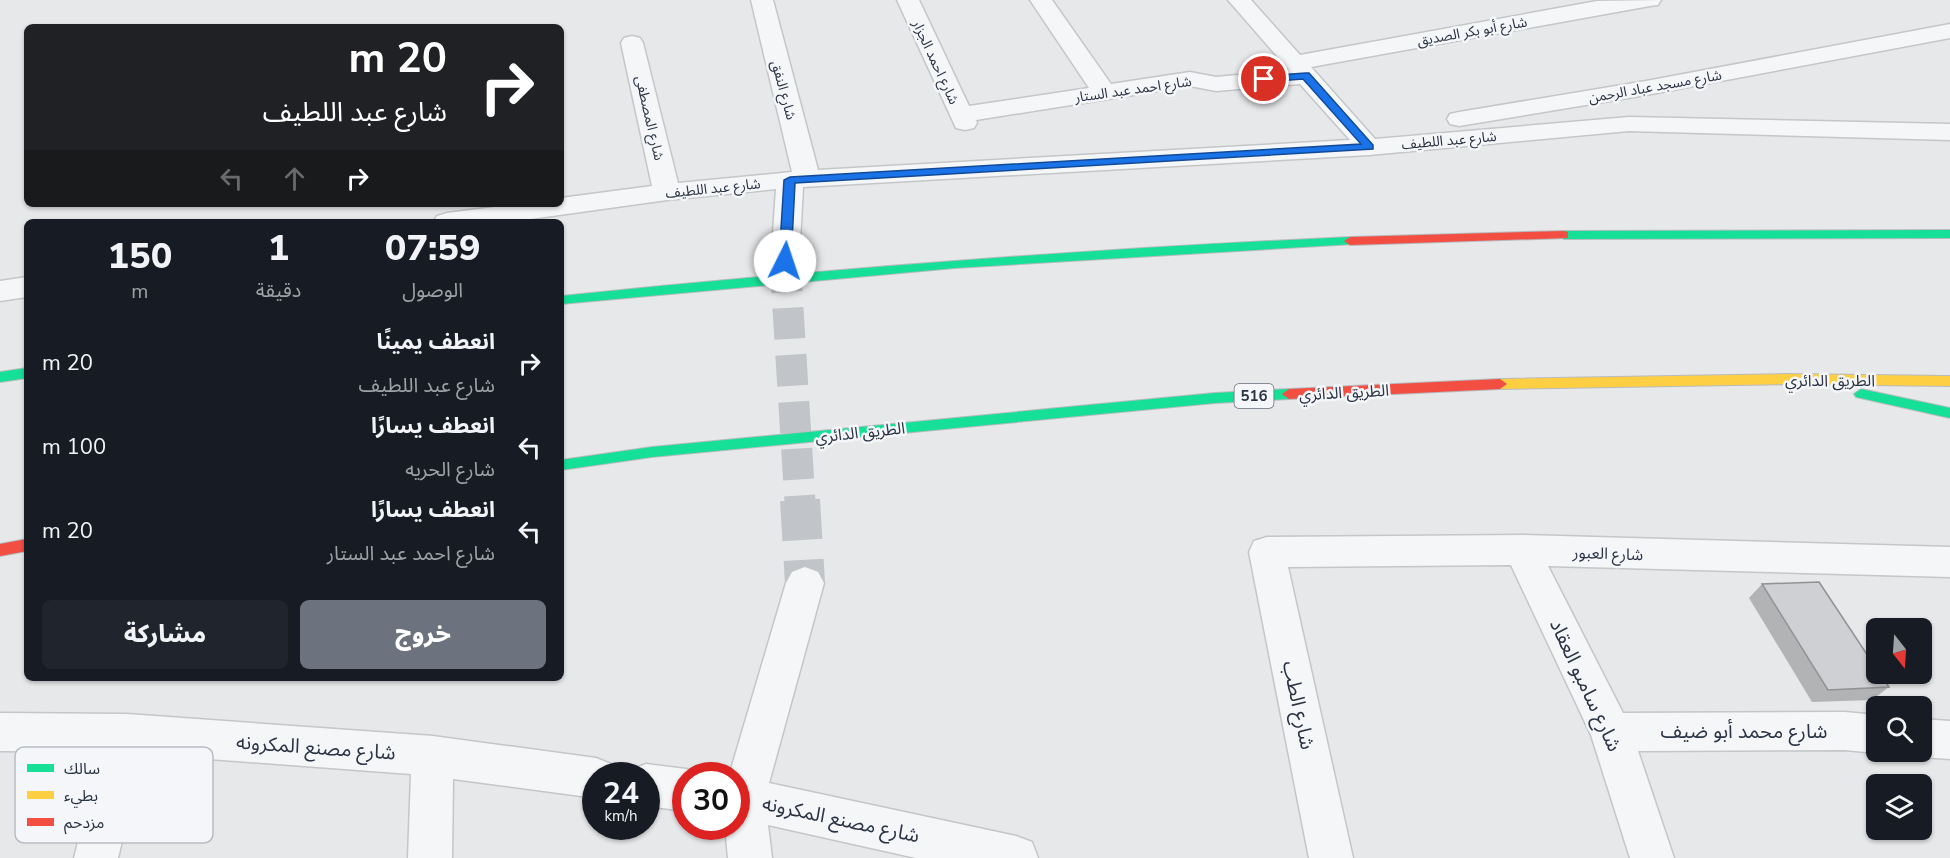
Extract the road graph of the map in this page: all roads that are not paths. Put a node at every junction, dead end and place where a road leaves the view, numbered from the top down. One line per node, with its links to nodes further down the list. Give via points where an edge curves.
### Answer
1 (762, 0): 14 (street, شارع النفق)
2 (908, 0): 11 (street, شارع احمد الجزار)
3 (1041, 0): 10 (street)
4 (1267, 0): 6 (street)
5 (1650, 0): 9 (street, شارع أبو بكر الصديق)
6 (1241, 2): 9 (street)
7 (1950, 31): 13 (street, شارع مسجد عباد الرحمن)
8 (632, 44): 15 (street, شارع المصطفى)
9 (1300, 69): 10 (street, شارع احمد عبد الستار, via 1216,84 1190,79); 13 (street)
10 (1105, 93): 11 (street, شارع احمد عبد الستار)
11 (963, 119)
12 (1950, 132): 13 (street, شارع عبد اللطيف, via 1629,124)
13 (1364, 141): 14 (street, شارع عبد اللطيف)
14 (798, 179): 15 (street, شارع عبد اللطيف); 20 (street, شارع النفق)
15 (667, 192): 16 (street, شارع عبد اللطيف)
16 (564, 202)
17 (505, 208): 18 (street, شارع عبد اللطيف)
18 (459, 219)
19 (1950, 234): 23 (highway, via 1642,233 1242,246 818,274)
20 (785, 261)
21 (24, 287): 22 (street)
22 (0, 291)
23 (564, 300)
24 (24, 373): 25 (highway)
25 (0, 377)
26 (1788, 379): 27 (highway, الطريق الدائري / 516); 28 (highway); 29 (highway, الطريق الدائري / 516, via 1502,384 1215,398 664,451)
27 (1950, 381)
28 (1950, 413)
29 (564, 465)
30 (24, 546): 31 (highway)
31 (0, 550)
32 (1522, 550): 33 (street, شارع العبور); 34 (street, شارع العبور); 37 (street, شارع سامبو العقاد)
33 (1267, 552): 53 (street, شارع الطب)
34 (1950, 562)
35 (805, 583): 44 (street)
36 (0, 732): 38 (street, شارع مصنع المكرونه)
37 (1611, 732): 39 (street, شارع محمد أبو ضيف); 54 (street, شارع سامبو العقاد)
38 (127, 733): 42 (street); 43 (street, شارع مصنع المكرونه)
39 (1866, 733)
40 (1932, 739): 41 (street)
41 (1950, 740)
42 (124, 747)
43 (433, 756): 45 (street, شارع مصنع المكرونه); 50 (street)
44 (750, 764)
45 (582, 776)
46 (750, 799): 52 (street, شارع مصنع المكرونه)
47 (747, 840): 51 (street)
48 (100, 843): 49 (street)
49 (96, 858)
50 (430, 858)
51 (750, 858)
52 (1016, 858)
53 (1331, 858)
54 (1652, 858)

